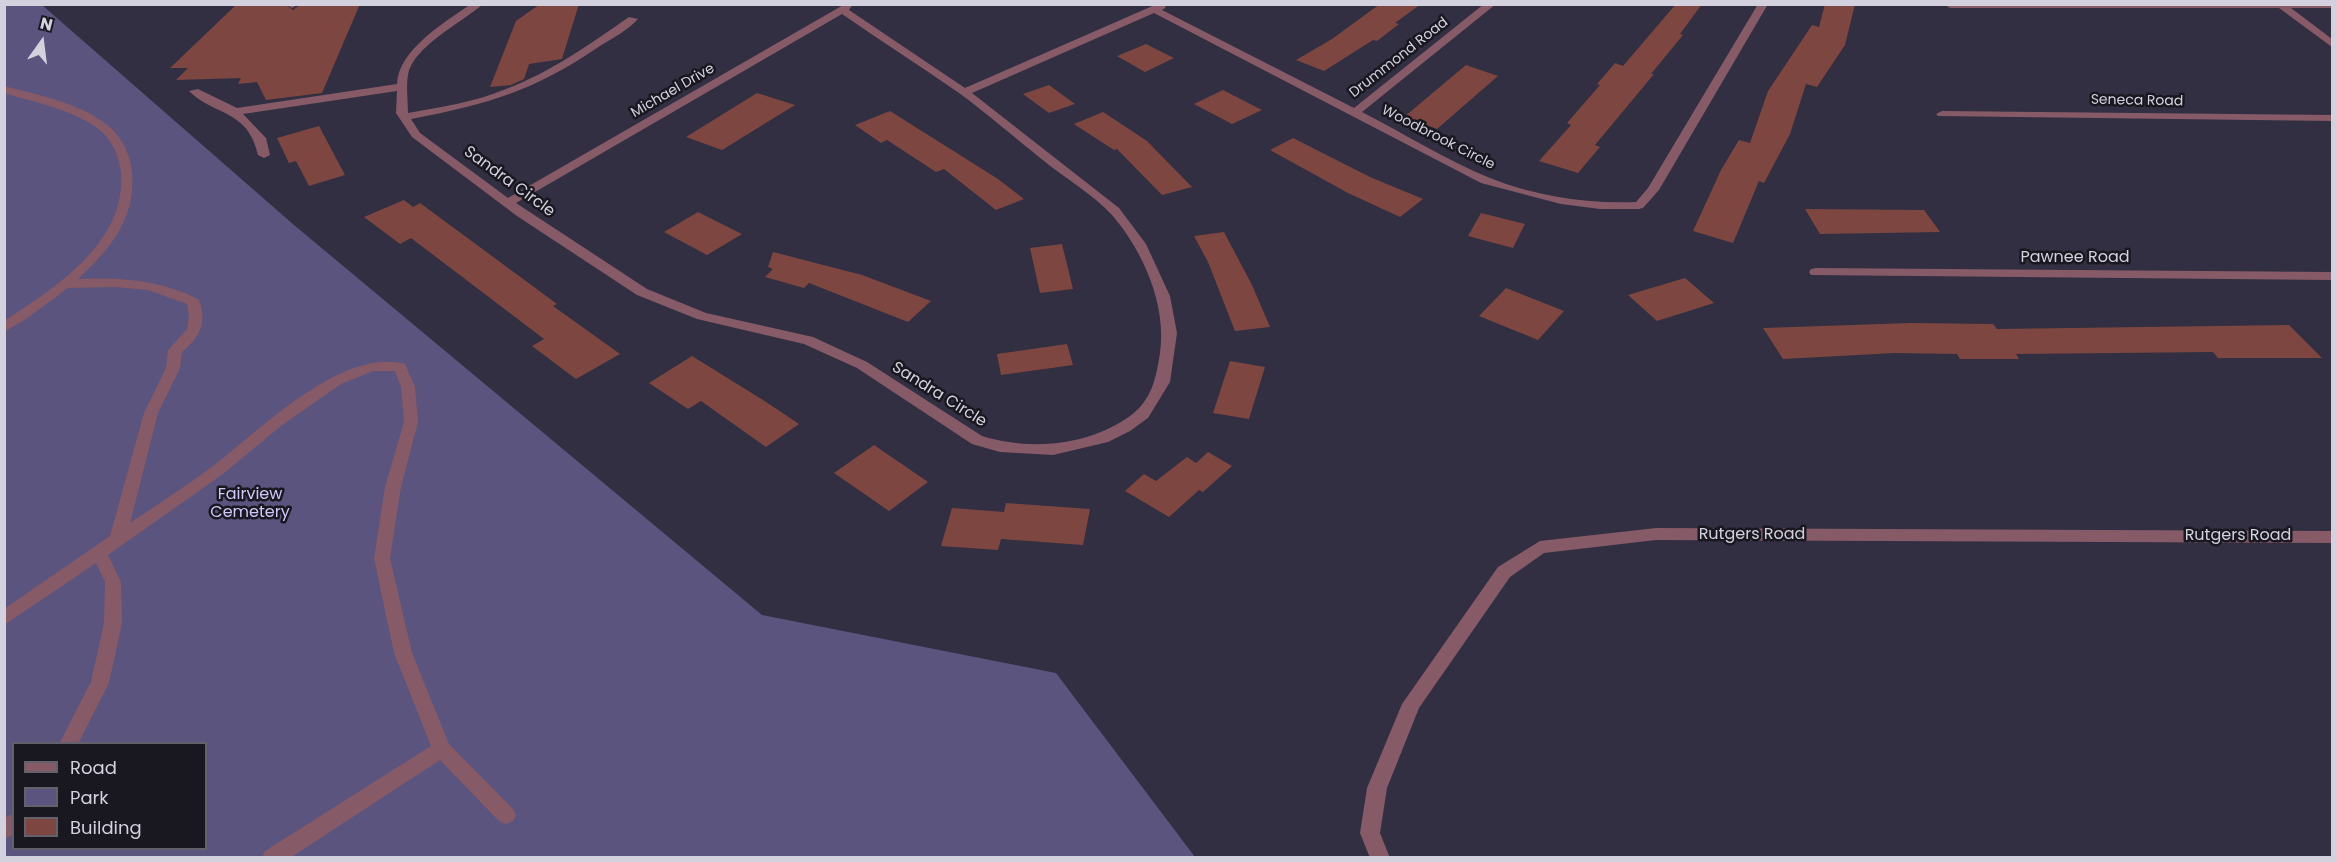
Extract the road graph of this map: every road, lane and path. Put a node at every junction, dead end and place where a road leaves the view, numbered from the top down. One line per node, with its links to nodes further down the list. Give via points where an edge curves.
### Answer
1 (478, 4): 12 (street, Sandra Circle, via 412,57)
2 (1167, 4): 9 (street)
3 (1491, 4): 17 (street, Drummond Road)
4 (1763, 4): 17 (street, Woodbrook Circle, via 1653,190 1638,205 1616,207 1518,191 1485,180)
5 (1950, 5): 6 (street)
6 (2280, 5): 7 (street); 11 (street)
7 (2332, 5)
8 (847, 7): 15 (street, Sandra Circle); 22 (street, Michael Drive)
9 (1155, 10): 15 (street); 17 (street, Woodbrook Circle)
10 (633, 19): 19 (street, via 523,87 484,101)
11 (2332, 44)
12 (400, 87): 16 (street); 19 (street, Sandra Circle)
13 (4, 89): 25 (street, via 87,119 106,130 124,155 129,184 124,211 112,233)
14 (194, 91): 16 (street)
15 (964, 92): 22 (street, Sandra Circle, via 1115,211 1140,244 1163,296 1170,333 1163,382 1143,414 1104,438 1044,451 1000,447 977,440 862,365 808,340 702,316 642,291)
16 (235, 112): 21 (street, via 260,138)
17 (1354, 113)
18 (1942, 114): 20 (street, Seneca Road)
19 (405, 117): 22 (street, Sandra Circle, via 416,135)
20 (2332, 118)
21 (264, 155)
22 (508, 203)
23 (1816, 272): 24 (street, Pawnee Road)
24 (2332, 276)
25 (65, 284): 26 (street); 28 (street, via 163,288 194,302 197,311 197,327 176,350 173,368 151,413)
26 (4, 328)
27 (2332, 537): 35 (street, Rutgers Road, via 1656,534 1540,547 1504,572 1412,704 1377,788 1370,832)
28 (117, 541): 29 (street); 32 (street, via 336,381 371,366 400,367 408,387 411,422 393,487 382,558 403,653)
29 (99, 553): 30 (street); 31 (street, via 112,582 113,623 100,683)
30 (4, 618)
31 (69, 742)
32 (442, 749): 33 (street); 34 (street)
33 (506, 815)
34 (272, 858)
35 (1380, 858)

